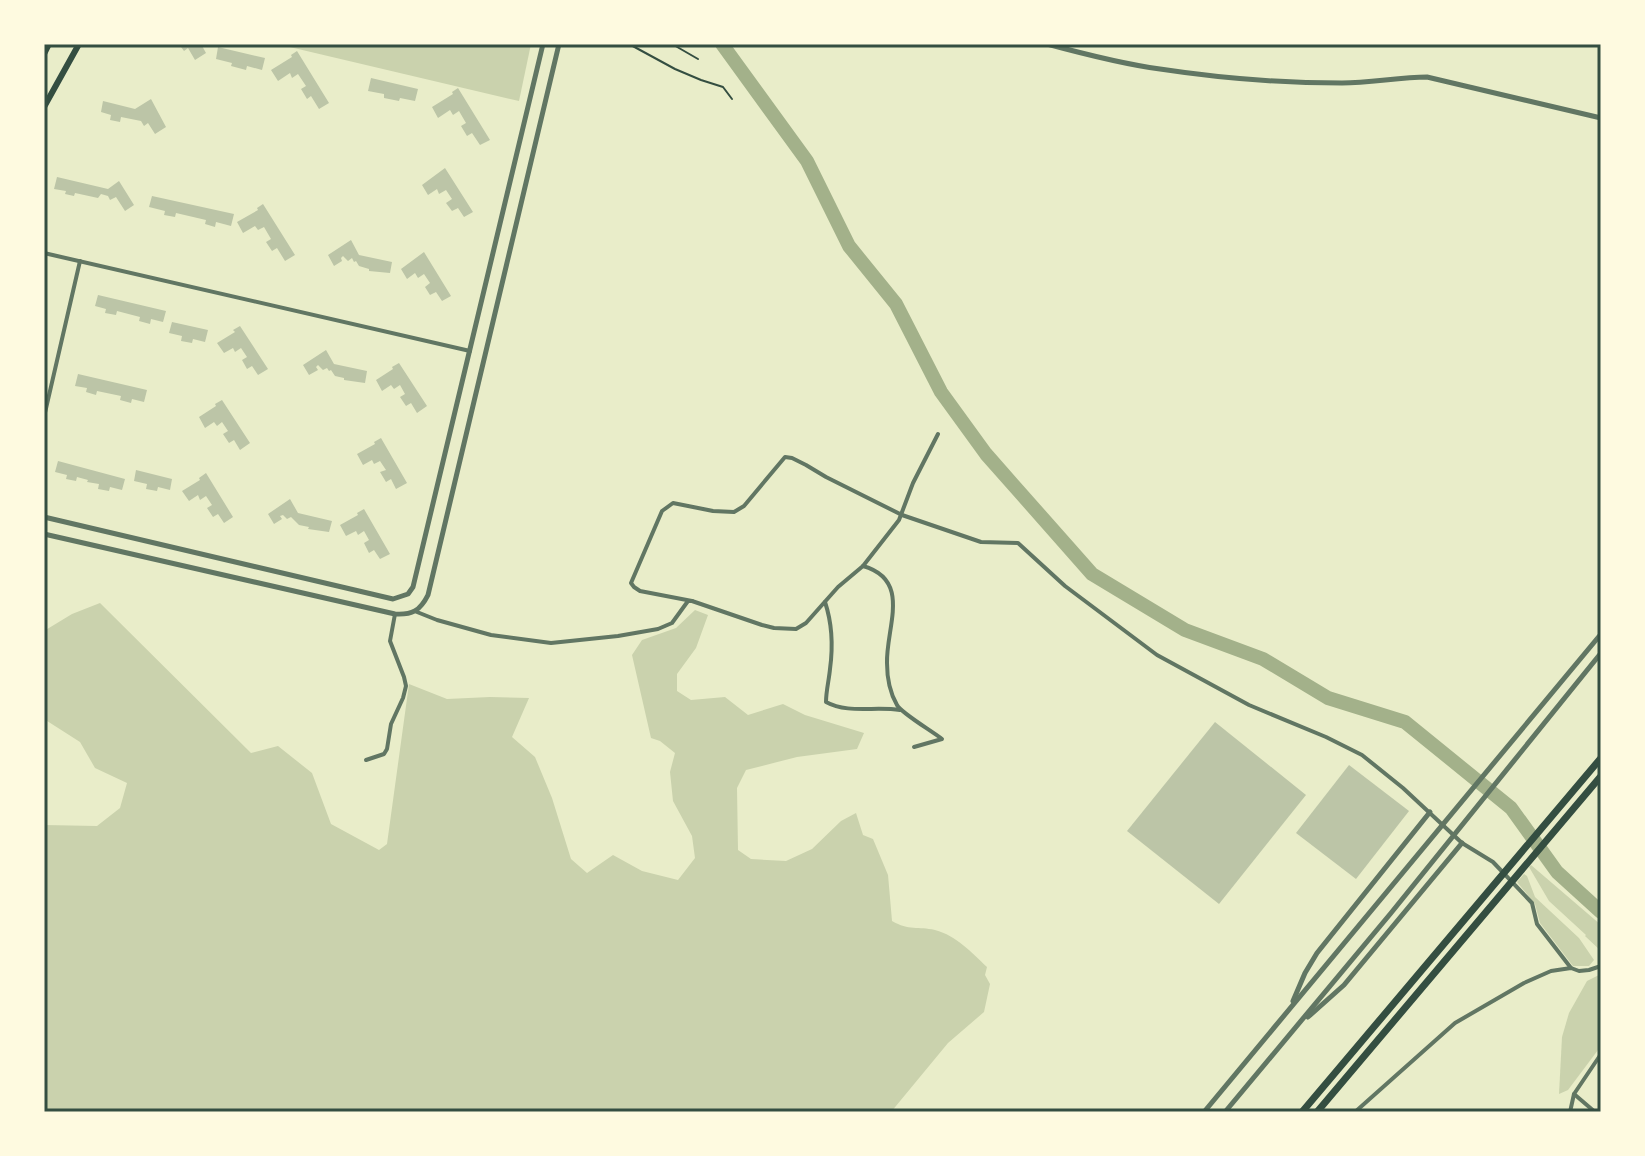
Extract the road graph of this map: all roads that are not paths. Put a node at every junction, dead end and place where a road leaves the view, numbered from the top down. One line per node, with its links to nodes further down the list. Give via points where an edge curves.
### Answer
1 (49, 44): 6 (main road)
2 (79, 44): 7 (main road)
3 (543, 44): 11 (street)
4 (559, 44): 20 (street, via 428,595)
5 (1047, 44): 8 (street, via 1158,69 1218,76 1344,83 1427,77)
6 (44, 54)
7 (44, 107)
8 (1601, 118)
9 (44, 253): 10 (street)
10 (80, 261): 11 (street); 12 (street)
11 (470, 351): 15 (street, via 413,587 400,598)
12 (44, 413)
13 (938, 434): 14 (street)
14 (902, 515): 17 (street); 18 (street, via 785,457 734,512 673,503 662,511 631,583 640,591); 29 (street, via 981,542 1018,543 1157,655 1249,705 1362,755)
15 (44, 517)
16 (44, 534): 21 (street)
17 (863, 566): 19 (street); 24 (street, via 877,570 890,588 894,604 887,662)
18 (692, 601): 19 (street, via 787,630 806,623); 20 (street, via 672,623 658,629 551,643 491,635)
19 (825, 602): 24 (street, via 831,632 826,702 836,708)
20 (417, 612): 21 (street)
21 (395, 614): 27 (street, via 390,641 406,686 387,749)
22 (1601, 634): 33 (street)
23 (1601, 653): 34 (street)
24 (900, 710): 25 (street, via 942,739)
25 (914, 747)
26 (1601, 758): 40 (highway)
27 (366, 760)
28 (1601, 776): 41 (highway)
29 (1430, 812): 30 (street); 33 (street, via 1317,953)
30 (1462, 843): 32 (street, via 1493,862 1532,903 1537,924); 34 (street, via 1344,985)
31 (1601, 966): 32 (street)
32 (1571, 968): 37 (street, via 1541,975 1455,1023)
33 (1290, 1008): 38 (street)
34 (1292, 1031): 39 (street)
35 (1601, 1054): 36 (street)
36 (1574, 1094): 44 (street); 45 (street)
37 (1363, 1104): 42 (street); 43 (street)
38 (1204, 1112)
39 (1225, 1112)
40 (1302, 1112)
41 (1317, 1112)
42 (1355, 1112)
43 (1366, 1112)
44 (1570, 1112)
45 (1595, 1112)

